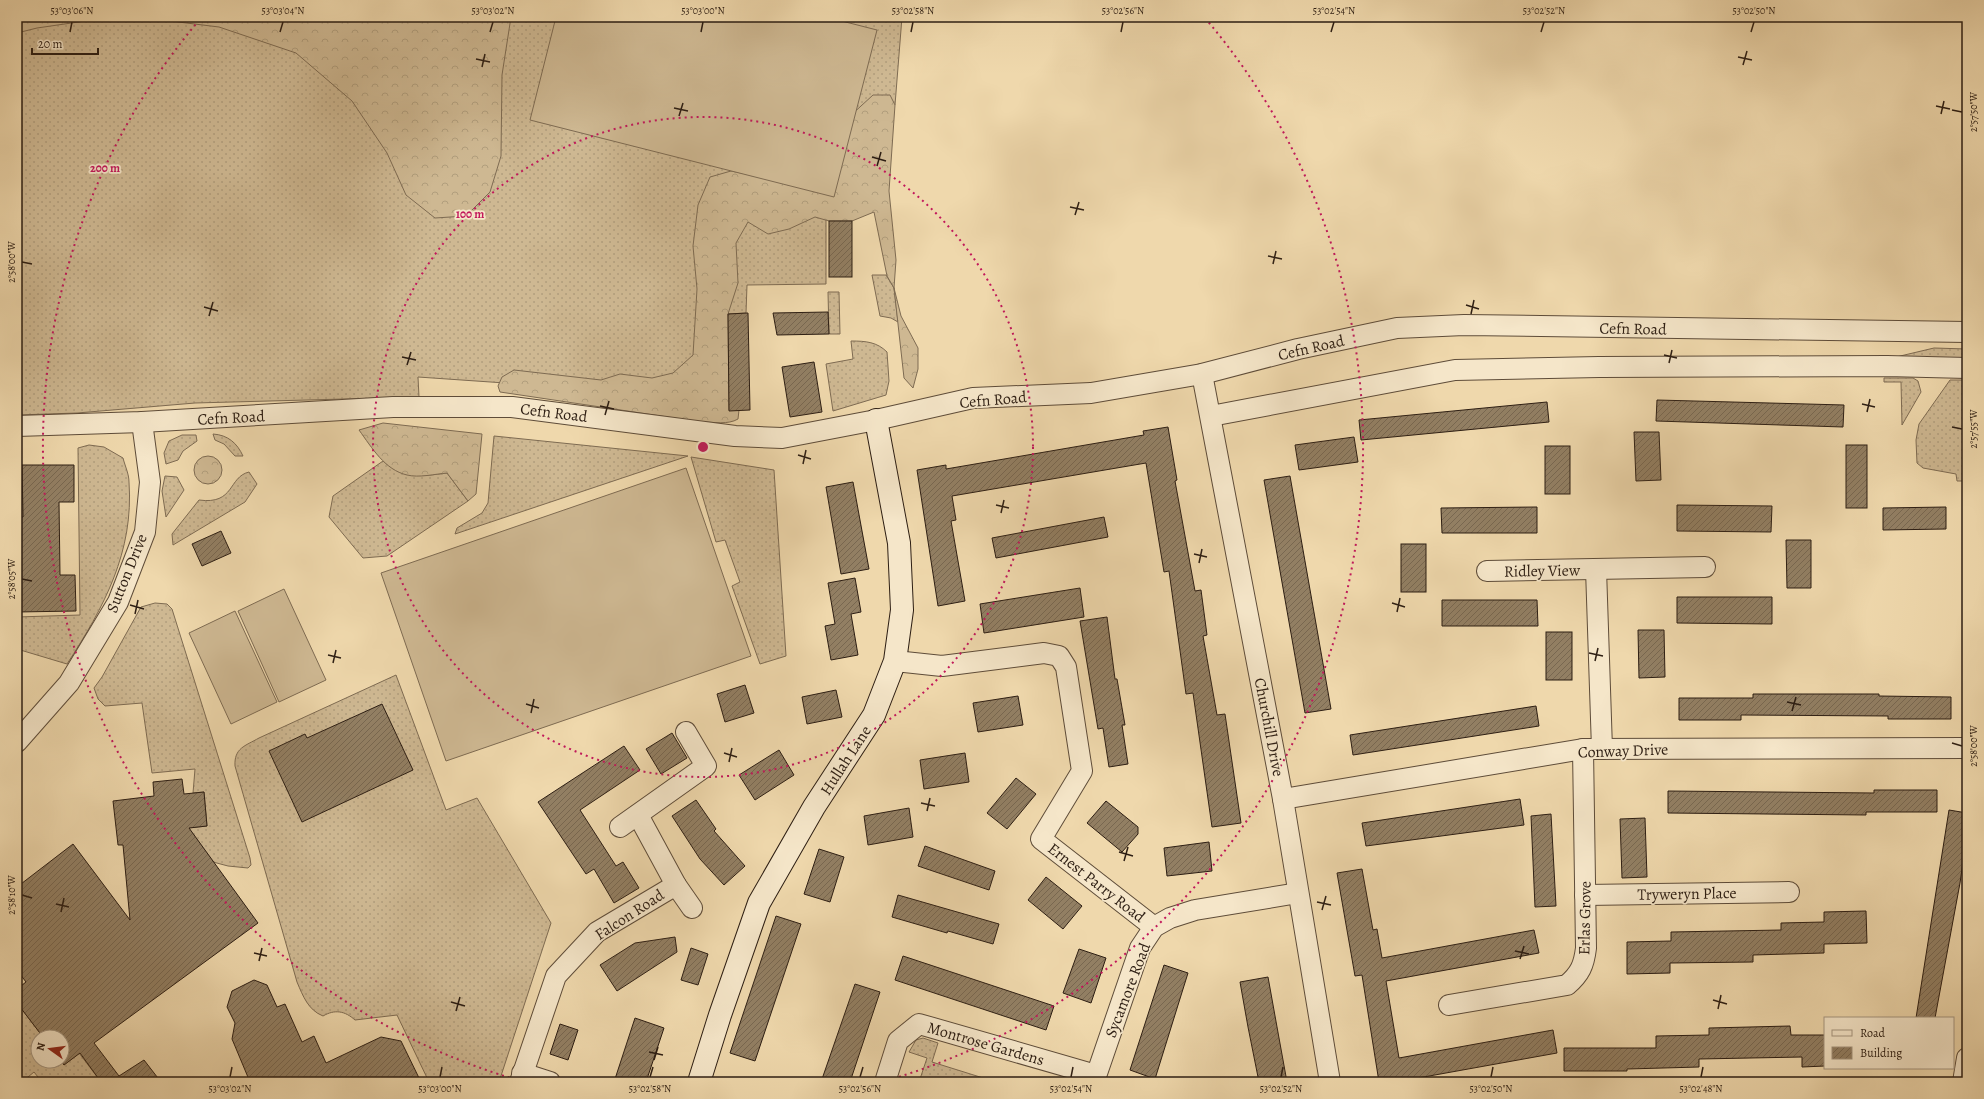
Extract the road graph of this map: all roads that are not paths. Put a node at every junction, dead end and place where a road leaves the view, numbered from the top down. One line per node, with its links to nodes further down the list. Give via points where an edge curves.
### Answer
1 (1967, 332): 3 (street, Cefn Road, via 1464,325 1397,328 1298,349)
2 (1967, 368): 4 (street, via 1599,367 1455,370)
3 (1202, 374): 4 (street, Churchill Drive); 5 (street, Cefn Road, via 1090,393 973,398)
4 (1211, 416): 16 (street, Churchill Drive)
5 (876, 420): 6 (street, Cefn Road, via 782,438 735,436 512,407 393,407); 11 (street, Hullah Lane, via 899,543 902,610)
6 (142, 422): 7 (street, Cefn Road); 13 (street, Sutton Drive, via 150,482 144,532 120,595 69,682)
7 (17, 426)
8 (1706, 567): 9 (street, Ridley View)
9 (1596, 569): 10 (street, Ridley View); 15 (street, Ridley View)
10 (1487, 571)
11 (895, 661): 24 (street, Ernest Parry Road, via 942,666 1044,653 1059,656 1066,667 1082,771 1042,839); 30 (street, Hullah Lane, via 874,715 814,806 759,903)
12 (686, 732): 17 (street, via 706,766)
13 (17, 742)
14 (1967, 748): 15 (street, Conway Drive)
15 (1592, 749): 16 (street, Conway Drive); 22 (street, Erlas Grove)
16 (1283, 799): 21 (street, Churchill Drive)
17 (638, 815): 18 (street); 19 (street, Falcon Road)
18 (620, 827)
19 (676, 885): 23 (street, Falcon Road); 27 (street, Falcon Road, via 597,932 556,976)
20 (1790, 892): 22 (street, Tryweryn Place)
21 (1298, 893): 24 (street, Sycamore Road, via 1195,910 1170,918); 32 (street, Churchill Drive)
22 (1585, 895): 25 (street, Erlas Grove, via 1584,962 1578,975 1567,985)
23 (692, 908)
24 (1154, 927): 28 (street, Sycamore Road, via 1140,948)
25 (1449, 1005)
26 (1967, 1058): 33 (street)
27 (521, 1078): 29 (street, Falcon Road)
28 (1095, 1078): 31 (street, Montrose Gardens, via 919,1024 898,1041)
29 (550, 1082)
30 (699, 1082)
31 (885, 1082)
32 (1330, 1082)
33 (1963, 1082)

